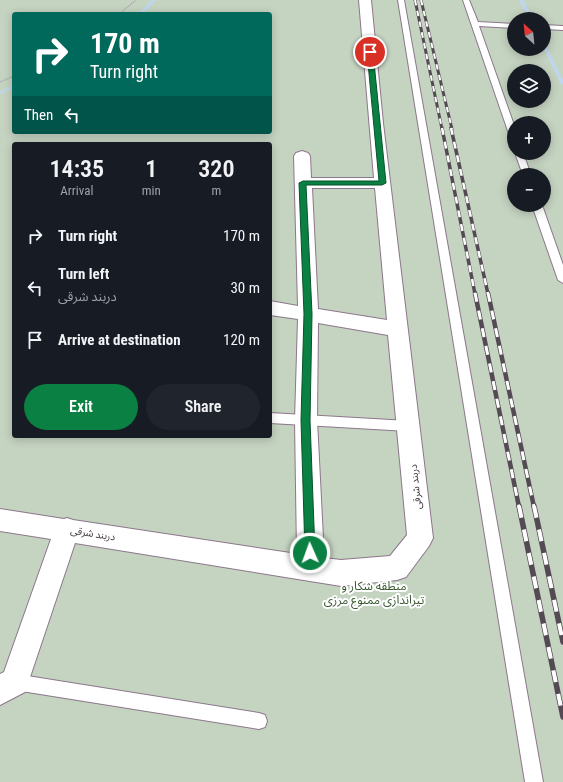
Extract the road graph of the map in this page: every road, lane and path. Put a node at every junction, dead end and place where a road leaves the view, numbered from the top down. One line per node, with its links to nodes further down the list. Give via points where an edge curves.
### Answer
1 (136, 0): 5 (path)
2 (365, 0): 15 (street, دربند شرقی)
3 (401, 0): 29 (lane)
4 (466, 0): 6 (lane)
5 (121, 12)
6 (475, 24): 7 (lane); 12 (lane)
7 (507, 26)
8 (551, 28): 9 (lane)
9 (563, 28)
10 (12, 77): 11 (path)
11 (0, 82)
12 (507, 117)
13 (302, 156): 14 (street)
14 (303, 183): 15 (street); 19 (street)
15 (382, 183): 20 (street, دربند شرقی)
16 (539, 212): 17 (lane)
17 (563, 280)
18 (272, 308): 19 (street)
19 (308, 314): 20 (street); 22 (street)
20 (398, 329): 23 (street, دربند شرقی)
21 (272, 418): 22 (lane)
22 (306, 420): 23 (lane); 26 (street)
23 (408, 426): 26 (street, دربند شرقی, via 420,538 397,568 341,572)
24 (0, 520): 25 (street, دربند شرقی)
25 (67, 529): 26 (street, دربند شرقی); 27 (street)
26 (310, 568)
27 (8, 686): 28 (lane)
28 (259, 721)
29 (534, 782)

